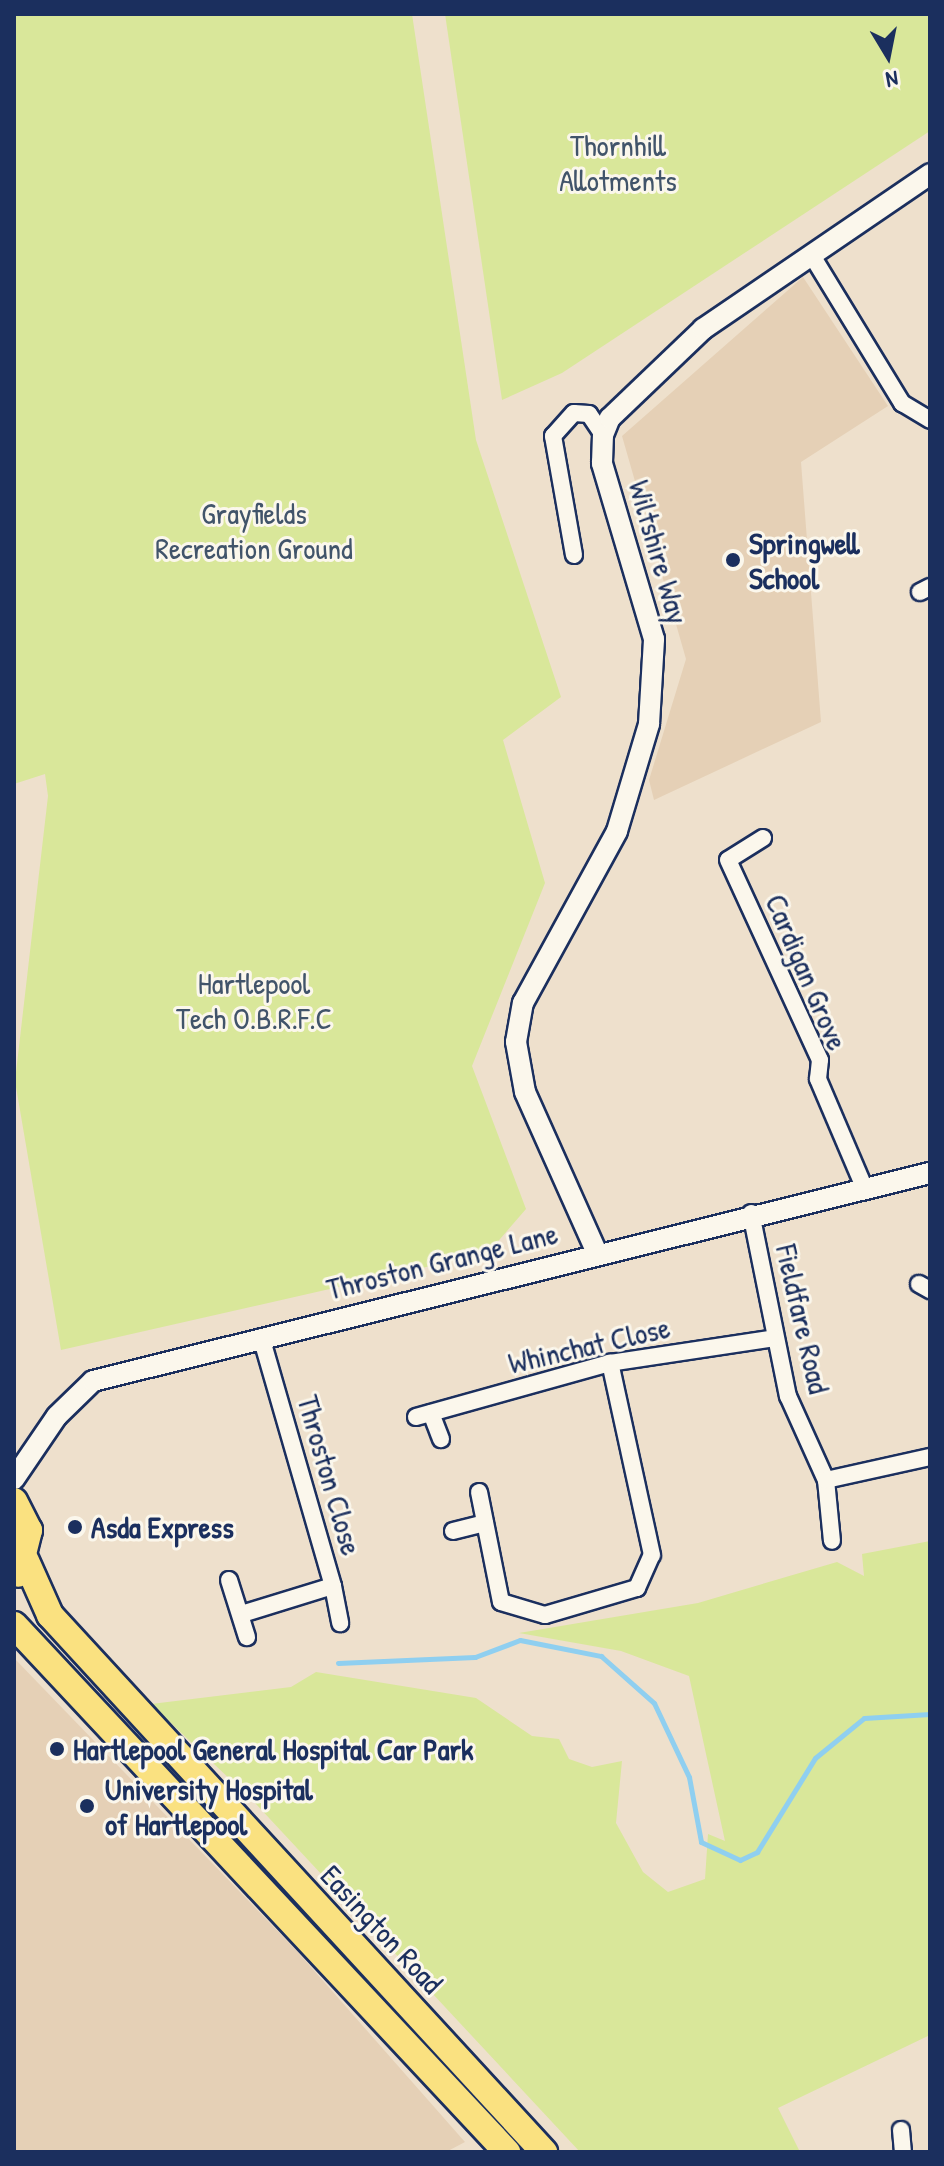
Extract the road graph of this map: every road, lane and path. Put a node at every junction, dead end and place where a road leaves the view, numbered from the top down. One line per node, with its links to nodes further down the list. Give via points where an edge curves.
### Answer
1 (930, 174): 2 (street)
2 (811, 254): 3 (street, via 902,403); 4 (street, via 703,329 610,418)
3 (930, 420)
4 (603, 435): 5 (street, via 589,414 574,413 553,436); 10 (street, Wiltshire Way, via 602,463 654,639 649,724 617,831 523,1003 516,1042 525,1092)
5 (574, 555)
6 (763, 838): 8 (street, Cardigan Grove, via 728,860 820,1060 818,1079)
7 (930, 1173): 8 (street, Throston Grange Lane)
8 (865, 1189): 9 (street, Throston Grange Lane)
9 (751, 1213): 10 (street, Throston Grange Lane); 12 (street, Fieldfare Road)
10 (597, 1253): 11 (street, Throston Grange Lane)
11 (261, 1337): 16 (street, Throston Grange Lane, via 93,1381 57,1416); 25 (street, Throston Close)
12 (775, 1338): 13 (street, Whinchat Close); 17 (street, Fieldfare Road, via 788,1396)
13 (610, 1363): 14 (street, Whinchat Close, via 423,1415); 20 (street, via 646,1511 652,1555 643,1582 629,1594 545,1615 501,1602)
14 (441, 1439)
15 (930, 1457): 17 (street)
16 (14, 1479)
17 (826, 1480): 22 (street, Fieldfare Road)
18 (479, 1492): 20 (street)
19 (14, 1501): 23 (highway, Easington Road, via 29,1530)
20 (485, 1523): 21 (street)
21 (453, 1531)
22 (832, 1541)
23 (20, 1571): 32 (highway, Easington Road, via 50,1615)
24 (229, 1580): 26 (street)
25 (333, 1586): 26 (street, Throston Close); 27 (street)
26 (245, 1613): 29 (street)
27 (340, 1623)
28 (14, 1625): 31 (highway, Easington Road)
29 (247, 1637)
30 (901, 2130): 33 (street)
31 (500, 2147)
32 (544, 2152)
33 (903, 2152)

